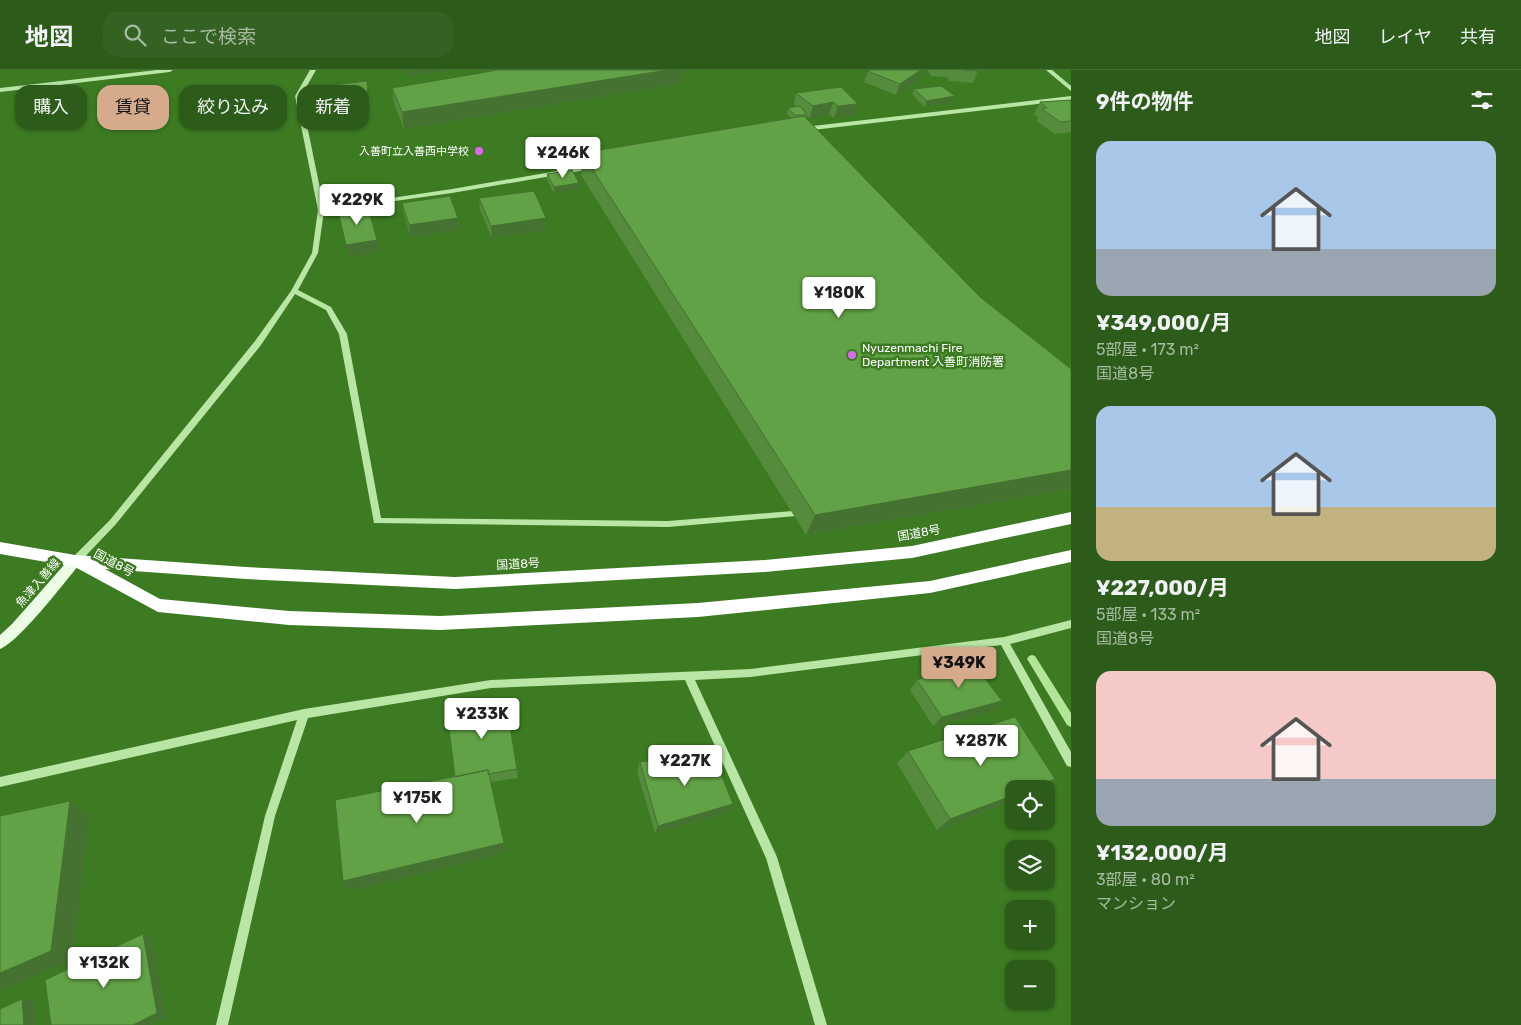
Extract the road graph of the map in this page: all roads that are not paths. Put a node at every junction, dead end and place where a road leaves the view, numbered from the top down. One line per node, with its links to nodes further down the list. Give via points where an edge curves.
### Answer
1 (170, 70): 4 (street)
2 (313, 70): 9 (street, via 298,96)
3 (1049, 70): 5 (street)
4 (0, 90)
5 (1071, 90)
6 (1071, 98): 7 (street)
7 (796, 131)
8 (596, 166): 9 (street)
9 (320, 210): 10 (street, via 315,253)
10 (294, 291): 11 (street, via 329,309 343,334 377,521 668,524); 15 (street, via 245,359 113,522)
11 (793, 514)
12 (1071, 518): 15 (highway, 国道8号, via 912,552 765,566 455,583)
13 (0, 548): 15 (highway)
14 (1071, 556): 15 (highway, 国道8号, via 930,587 698,610 440,623 289,618 158,605)
15 (75, 561): 18 (main road, 魚津入善線)
16 (1071, 624): 17 (street)
17 (1004, 641): 19 (street, via 751,673); 21 (street)
18 (0, 643)
19 (688, 675): 20 (street, via 491,684); 24 (street, via 772,857)
20 (304, 714): 22 (street); 23 (street, via 270,816)
21 (1071, 762)
22 (0, 782)
23 (222, 1025)
24 (821, 1025)

